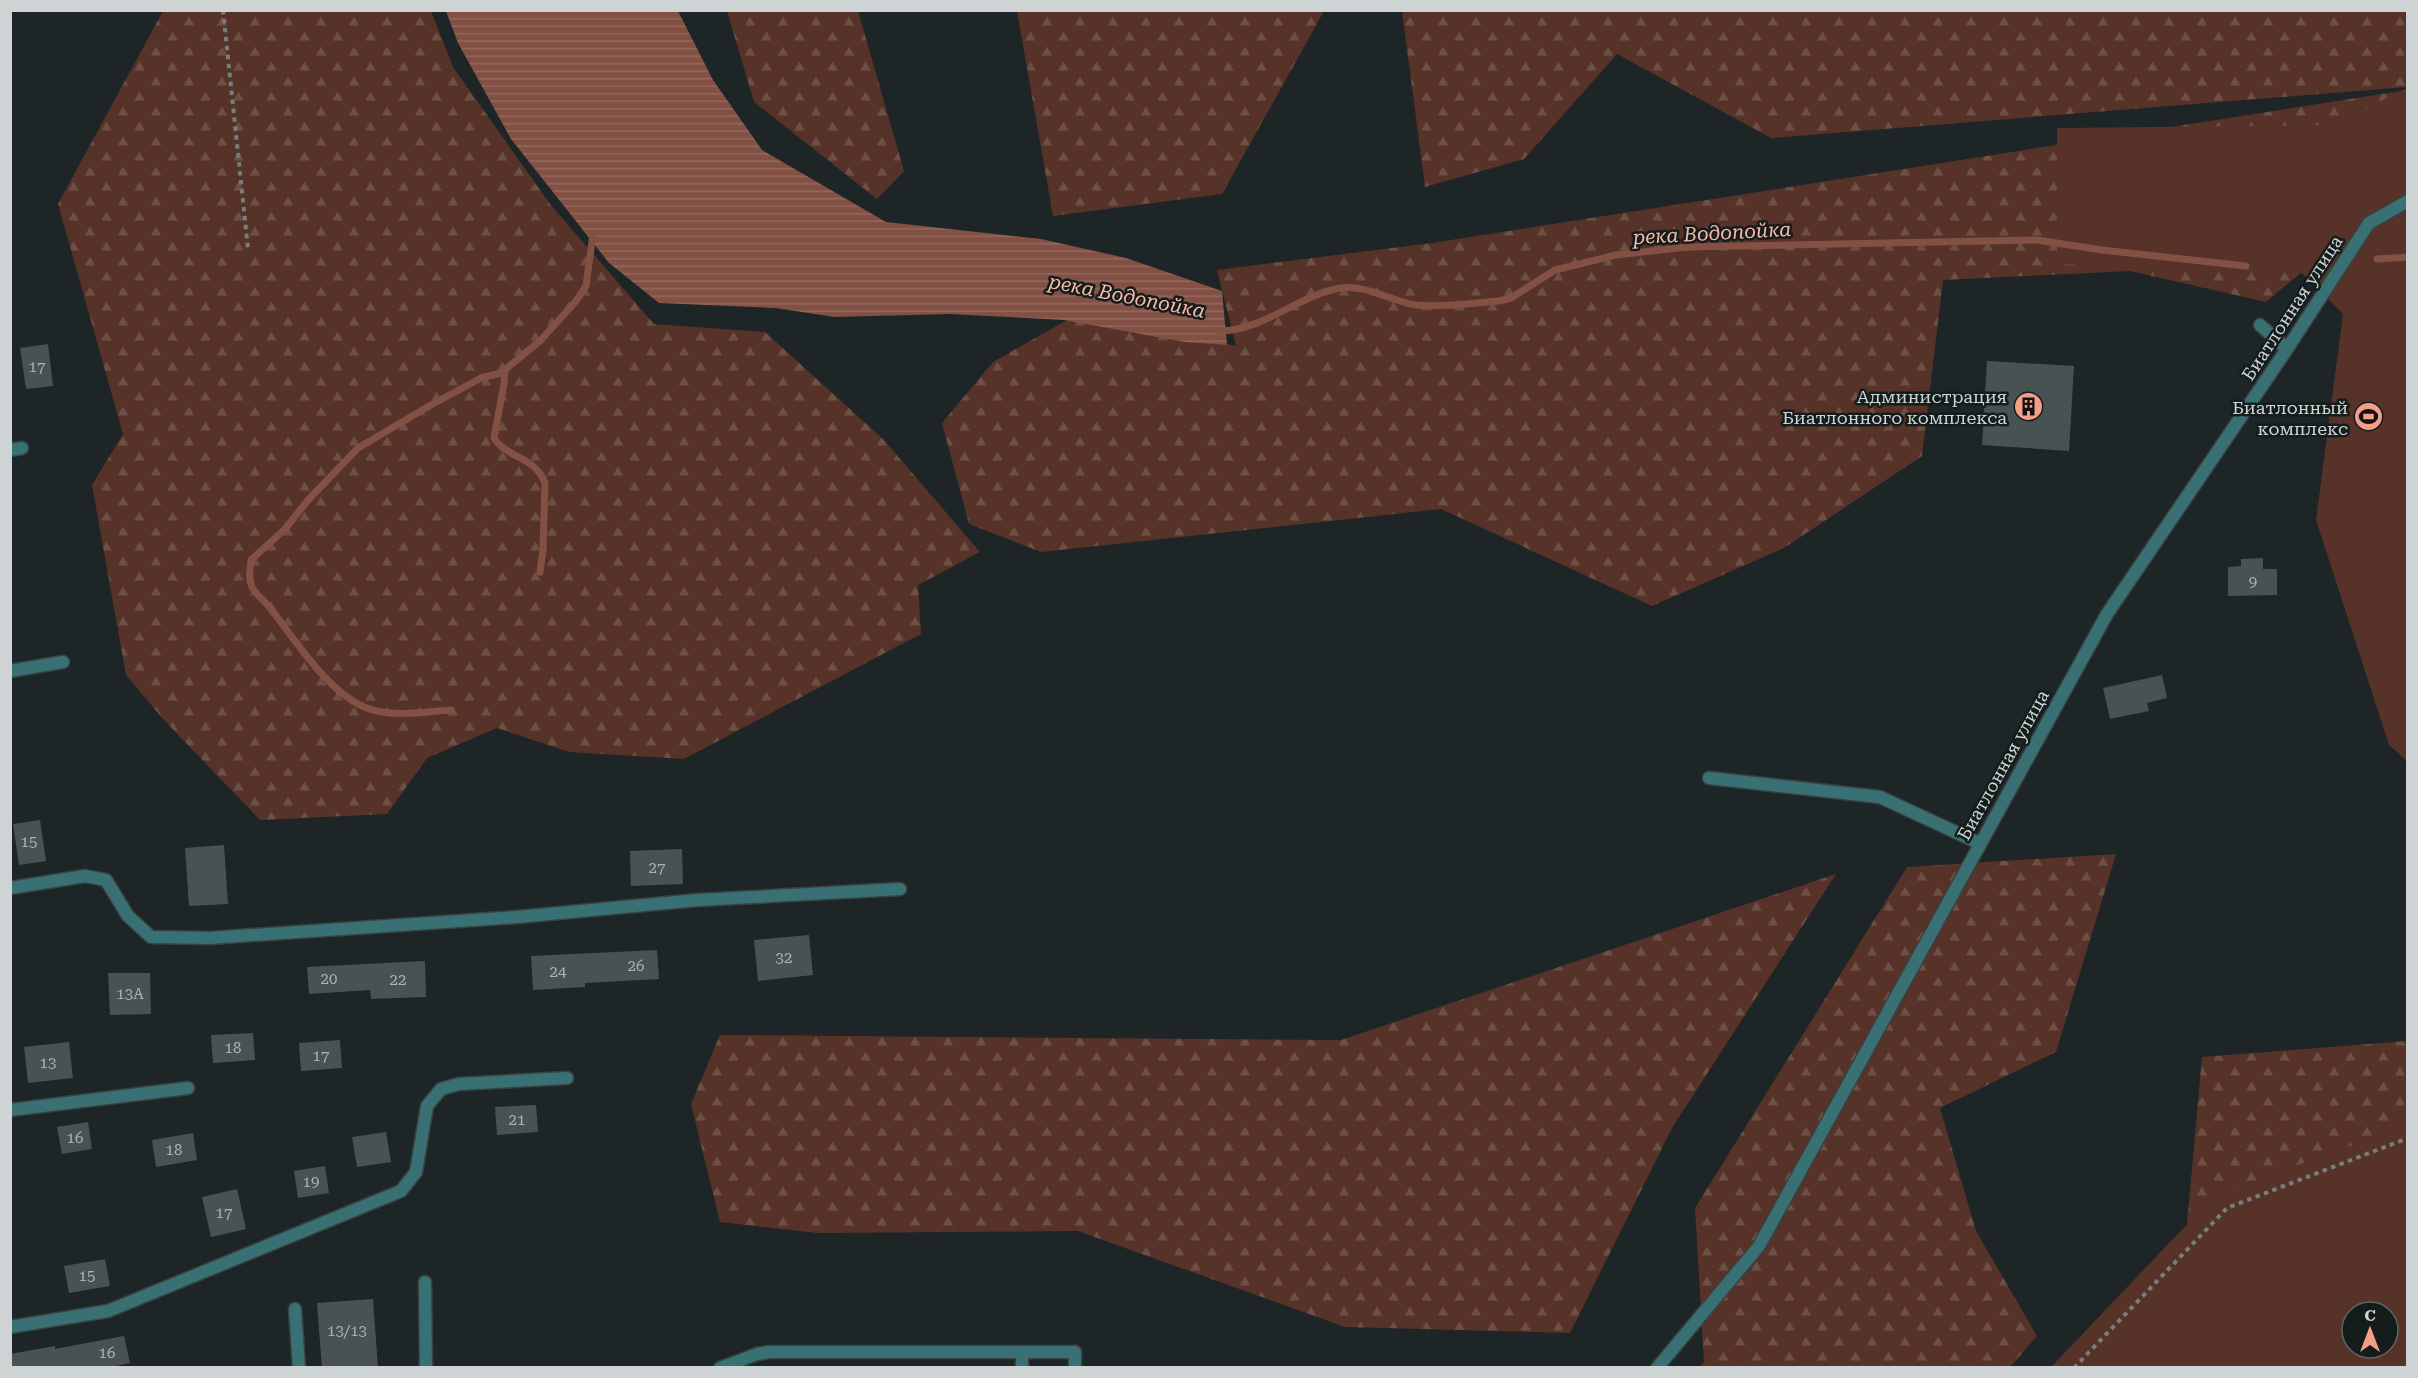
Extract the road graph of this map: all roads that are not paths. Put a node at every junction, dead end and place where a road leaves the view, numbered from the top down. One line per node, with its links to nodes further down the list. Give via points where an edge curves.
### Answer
1 (2408, 201): 3 (street, Биатлонная улица, via 2369,223)
2 (2260, 325): 3 (street)
3 (2287, 349): 7 (street, Биатлонная улица, via 2107,614)
4 (63, 662): 5 (street)
5 (10, 671)
6 (1710, 778): 7 (street, via 1880,797)
7 (1979, 843): 23 (street, Биатлонная улица, via 1759,1246)
8 (10, 888): 9 (street, via 85,876 106,880 128,916 151,937 210,938 698,900)
9 (900, 889)
10 (567, 1078): 15 (street, via 459,1084 441,1089 427,1106 416,1172 401,1191 108,1311)
11 (188, 1088): 12 (street)
12 (10, 1110)
13 (425, 1282): 19 (street)
14 (295, 1309): 18 (street)
15 (10, 1327)
16 (1022, 1352): 17 (street, via 769,1352); 21 (street); 22 (street, via 1075,1352)
17 (747, 1363): 20 (street)
18 (299, 1368)
19 (426, 1368)
20 (720, 1368)
21 (1022, 1368)
22 (1075, 1368)
23 (1657, 1368)

